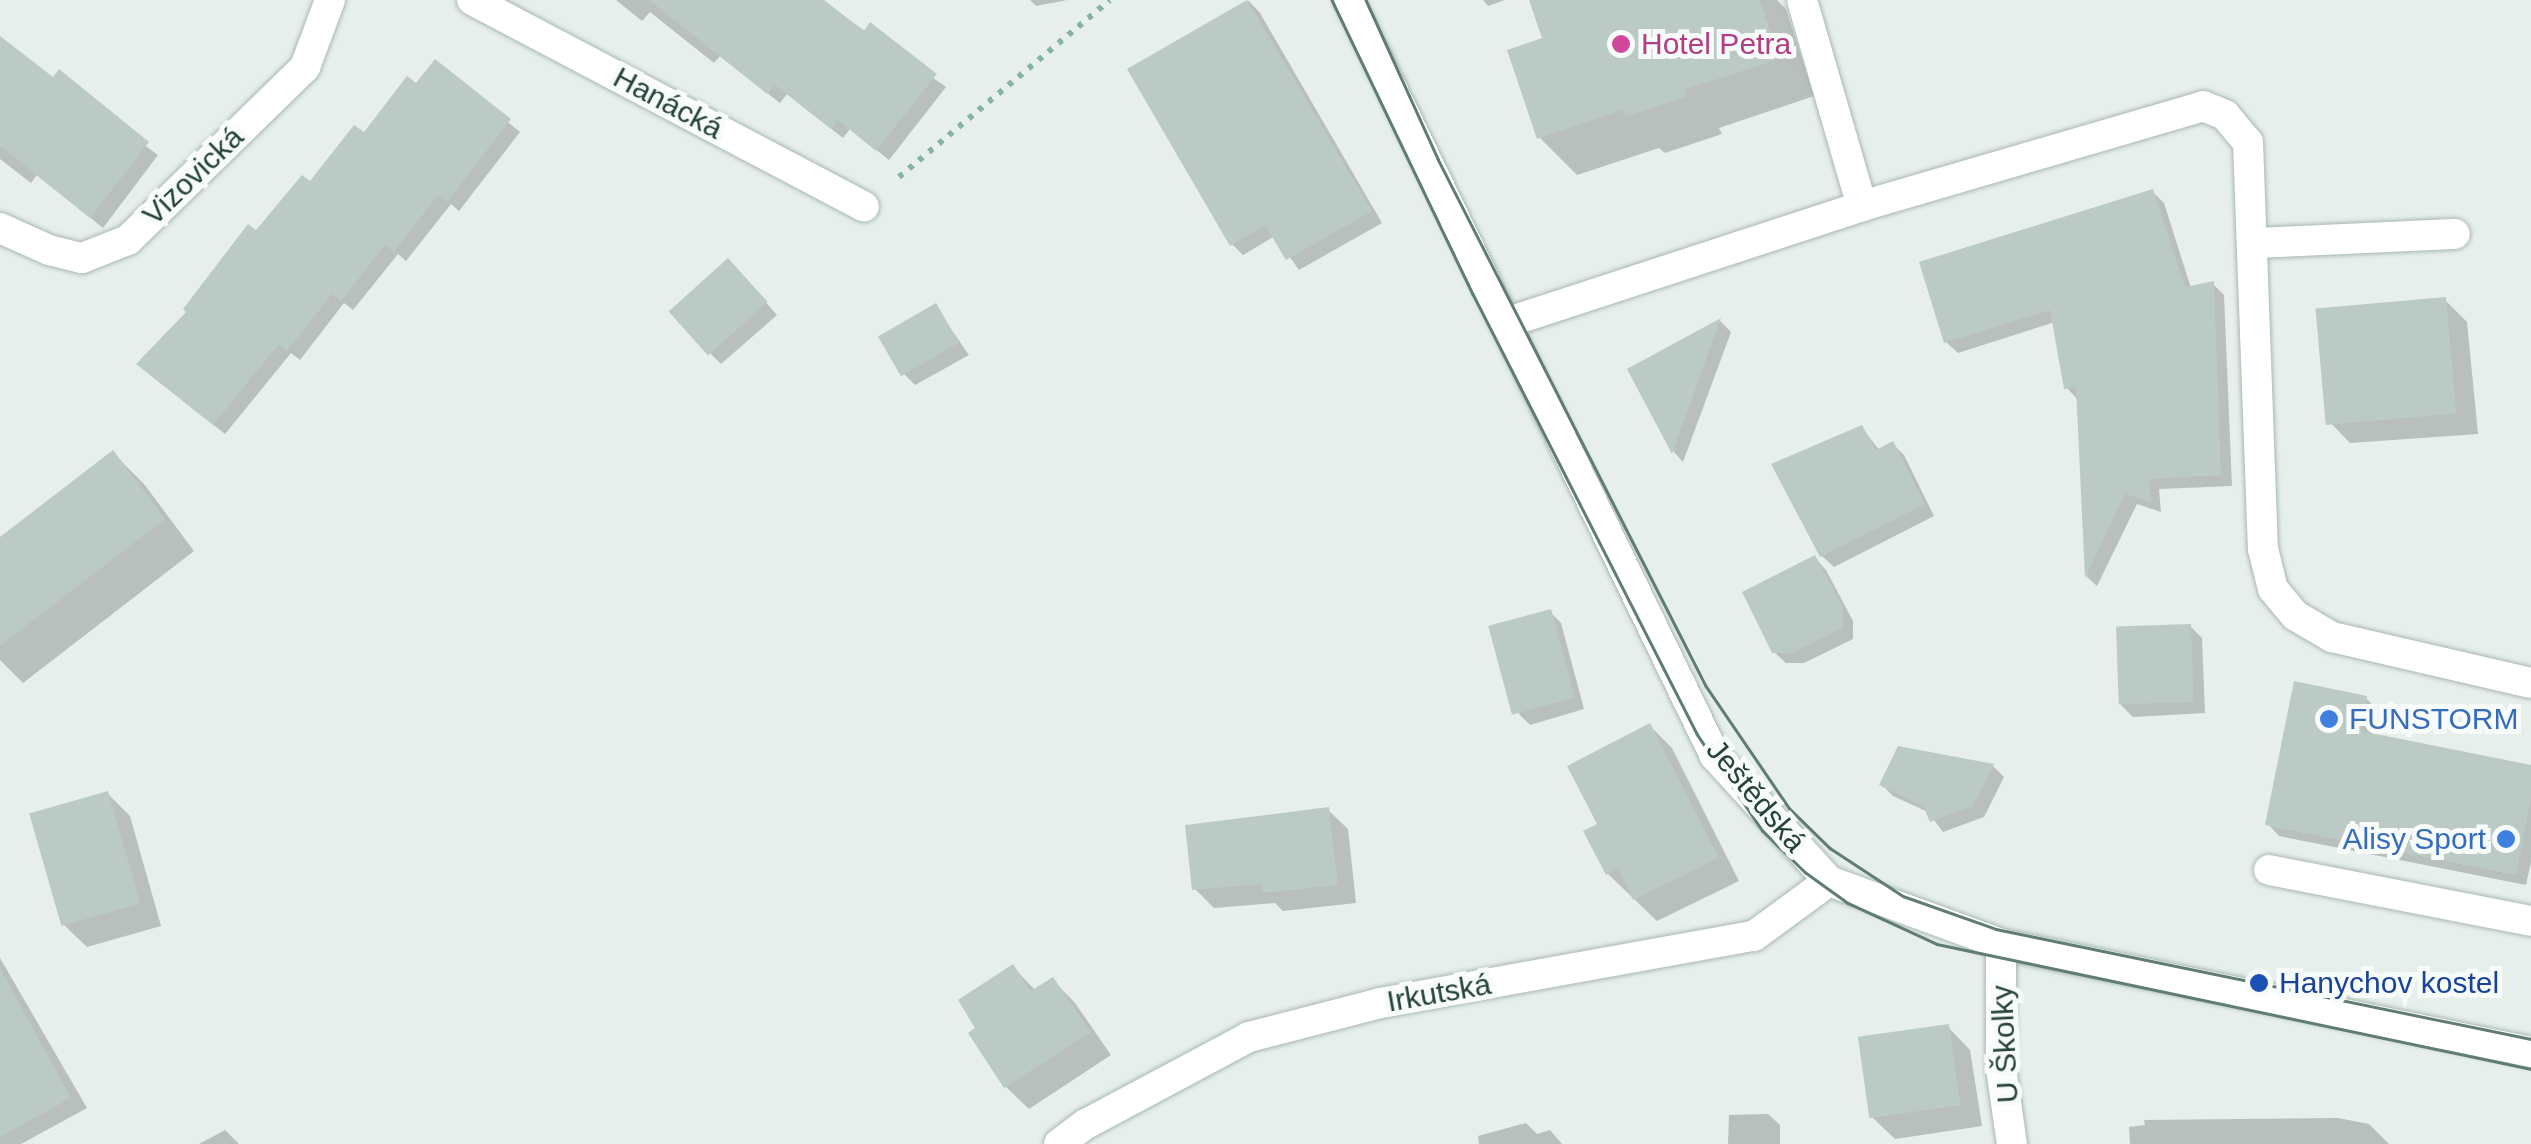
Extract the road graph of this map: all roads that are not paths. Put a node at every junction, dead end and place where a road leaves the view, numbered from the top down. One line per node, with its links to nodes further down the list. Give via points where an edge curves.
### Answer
1 (330, 0): 7 (street, Vizovická, via 304,67 128,240 82,258)
2 (472, 0): 6 (street, Hanácká)
3 (1349, 0): 10 (street, Ještědská)
4 (1802, 0): 5 (street)
5 (1862, 206): 9 (street, via 2203,106 2225,115 2248,142); 10 (street)
6 (864, 207)
7 (0, 228)
8 (2454, 234): 9 (street)
9 (2255, 243): 11 (street, via 2263,549 2273,589 2296,616 2332,638)
10 (1504, 322): 13 (street, Ještědská, via 1715,756)
11 (2531, 683)
12 (2269, 870): 14 (street)
13 (1829, 881): 15 (street, Ještědská); 17 (street, Irkutská, via 1754,936 1380,1003 1249,1037)
14 (2531, 921)
15 (2001, 944): 16 (street, Ještědská); 18 (street, U Školky, via 2002,1068)
16 (2531, 1052)
17 (1059, 1144)
18 (2012, 1144)

